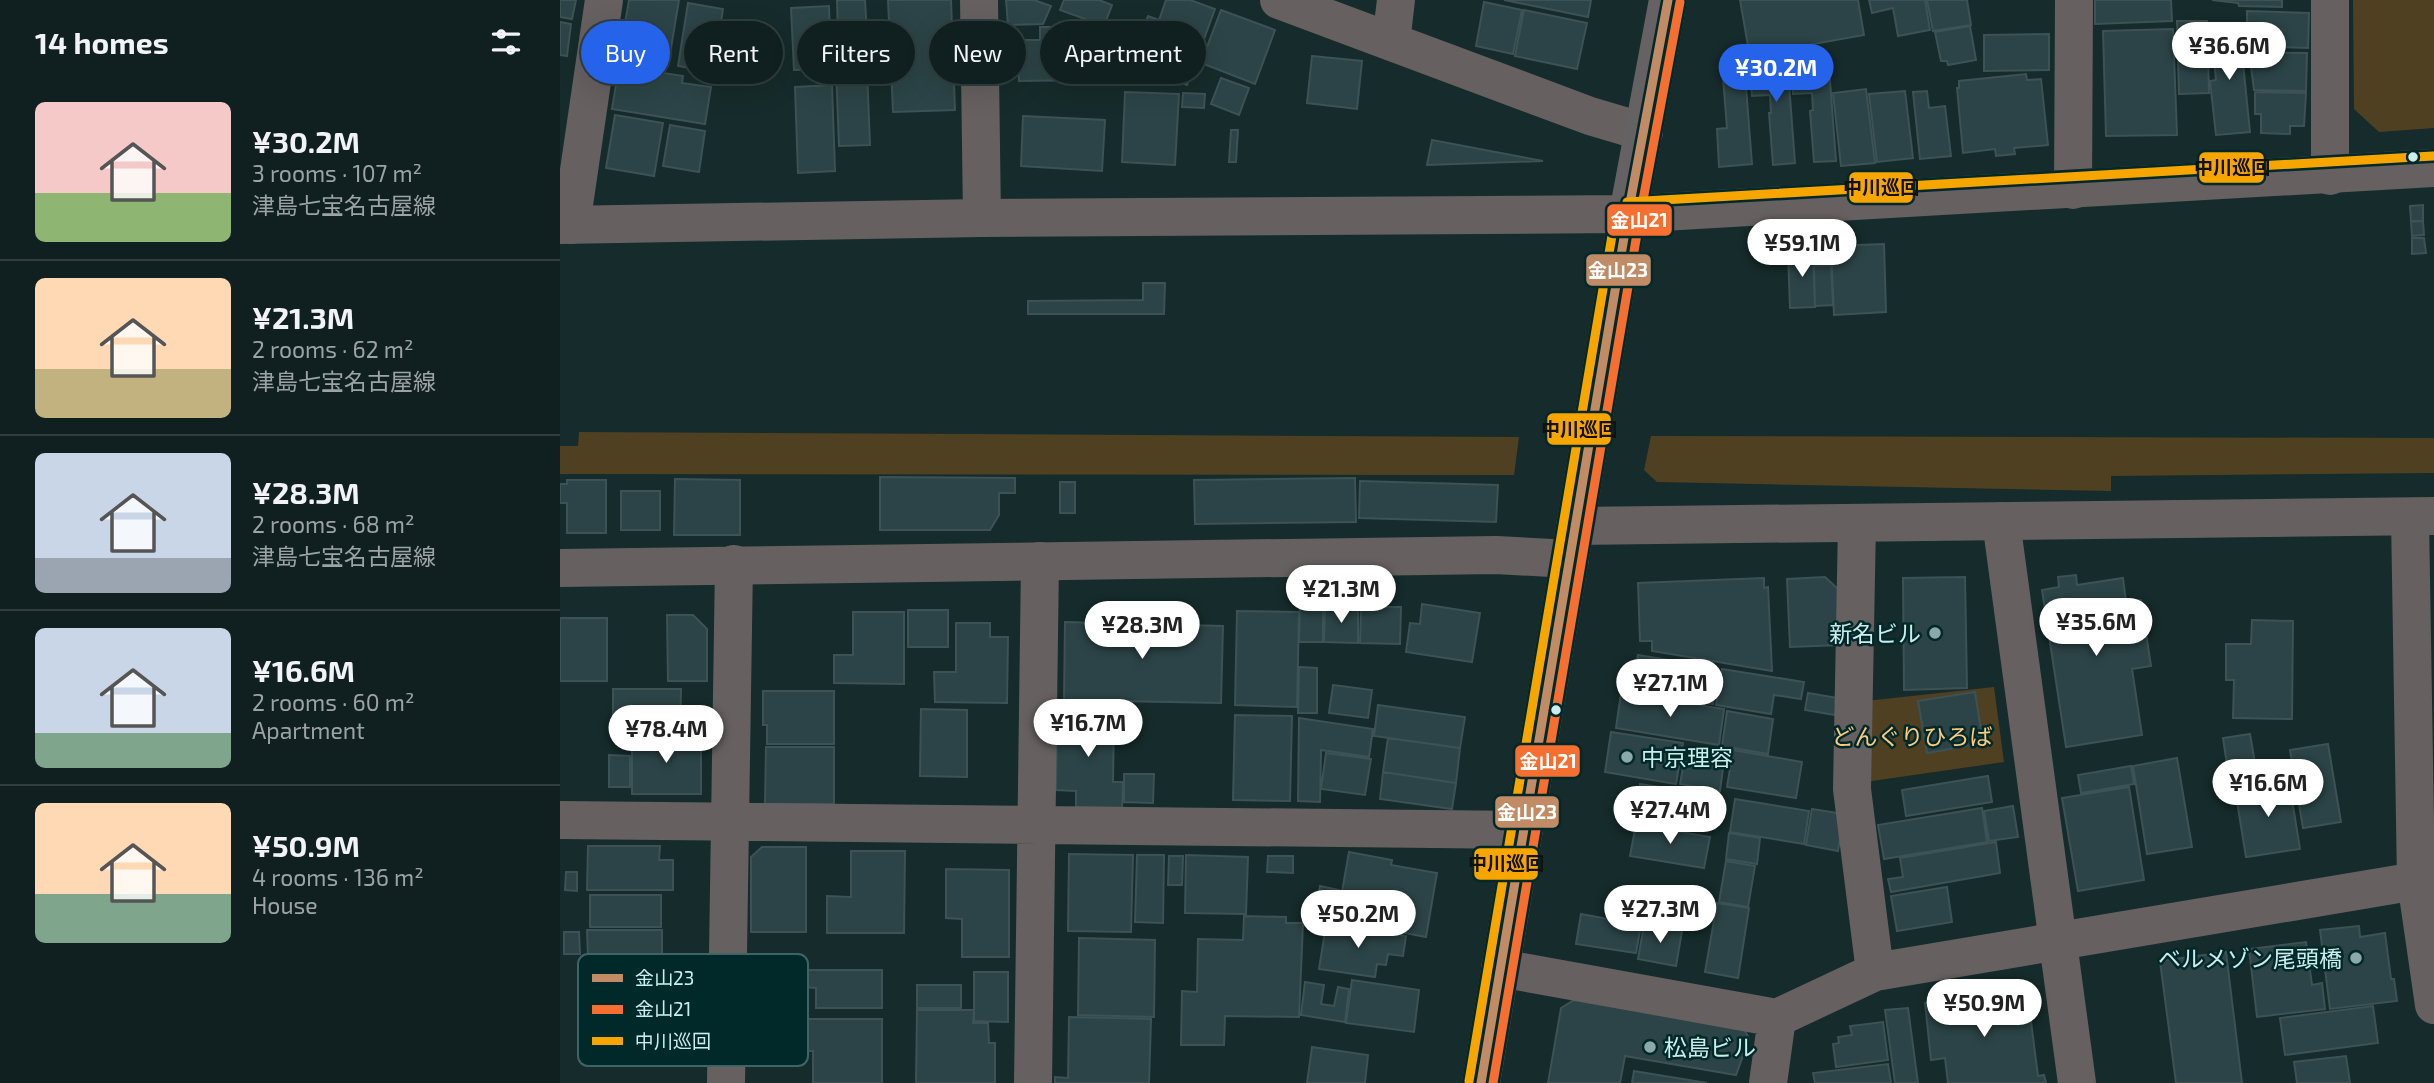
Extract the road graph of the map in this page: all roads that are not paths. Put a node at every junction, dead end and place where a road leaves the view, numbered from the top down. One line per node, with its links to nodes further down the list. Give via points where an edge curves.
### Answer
1 (604, 0): 15 (street)
2 (979, 0): 14 (street)
3 (1279, 0): 8 (street)
4 (1396, 0): 8 (street)
5 (1668, 0): 9 (main road)
6 (2074, 0): 12 (street)
7 (2330, 0): 11 (street)
8 (1391, 42): 9 (street)
9 (1644, 132): 13 (main road)
10 (2434, 168): 11 (street)
11 (2330, 176): 12 (street)
12 (2073, 190): 13 (street)
13 (1628, 214): 14 (street); 19 (main road)
14 (982, 219): 15 (street)
15 (566, 225)
16 (2422, 517): 17 (street); 27 (street)
17 (2001, 521): 18 (street); 28 (street)
18 (1857, 523): 19 (street); 31 (street, via 1852,789)
19 (1572, 542): 20 (street, via 1496,555); 26 (main road)
20 (1040, 561): 21 (street); 25 (street)
21 (734, 564): 22 (street); 24 (street)
22 (560, 568)
23 (560, 820): 24 (street)
24 (731, 822): 25 (street); 29 (street)
25 (1038, 825): 26 (street); 34 (street)
26 (1524, 830): 30 (main road)
27 (2425, 879): 28 (street); 32 (street)
28 (2058, 941): 31 (street); 37 (street)
29 (728, 954)
30 (1500, 968): 33 (street); 35 (main road)
31 (1875, 972): 33 (street)
32 (2434, 1005)
33 (1777, 1018): 36 (street)
34 (1033, 1083)
35 (1481, 1083)
36 (1768, 1083)
37 (2077, 1083)

